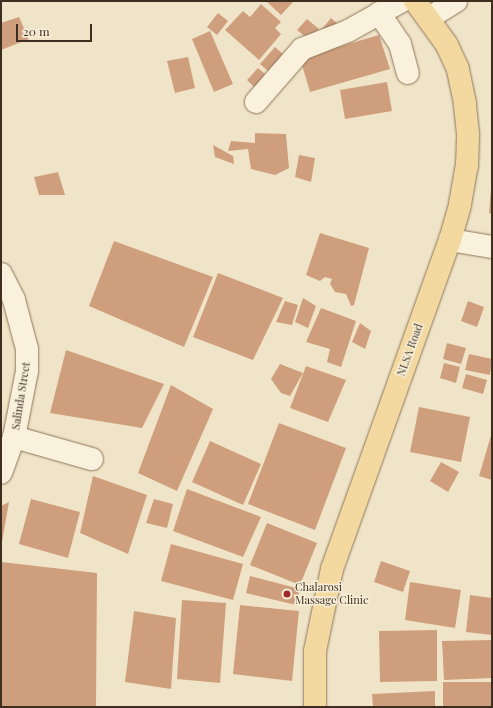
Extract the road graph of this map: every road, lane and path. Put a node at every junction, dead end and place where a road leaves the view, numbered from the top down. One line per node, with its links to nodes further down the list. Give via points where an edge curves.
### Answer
1 (402, 1): 4 (street)
2 (415, 1): 5 (main road, NLSA Road)
3 (456, 1): 5 (street)
4 (379, 13): 6 (street, via 400,44); 7 (street, via 348,31 302,49)
5 (429, 18): 8 (main road, NLSA Road, via 447,45 458,69 468,126 467,166)
6 (408, 73)
7 (256, 102)
8 (450, 240): 9 (street); 14 (main road, NLSA Road, via 332,569 315,651)
9 (492, 247)
10 (1, 274): 11 (street, Salinda Street, via 14,300 27,349 27,371)
11 (14, 437): 12 (street); 13 (street, Salinda Street)
12 (92, 459)
13 (1, 473)
14 (315, 707)

